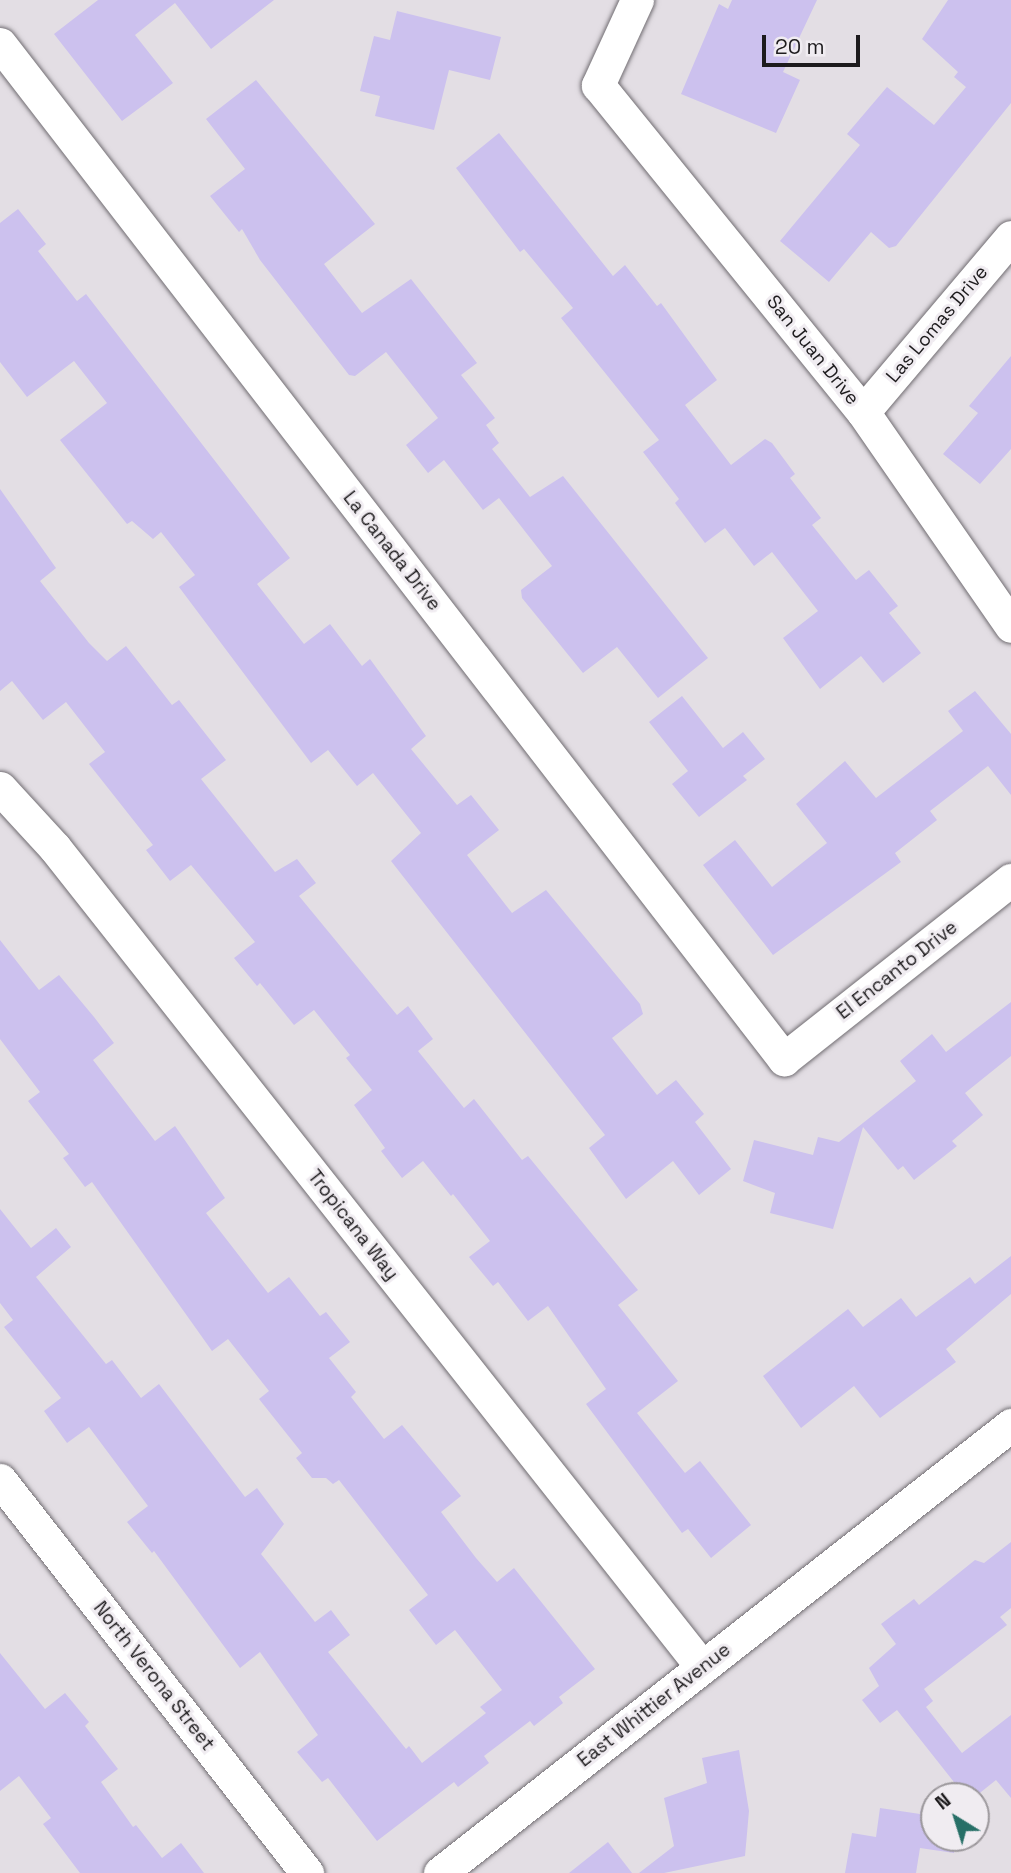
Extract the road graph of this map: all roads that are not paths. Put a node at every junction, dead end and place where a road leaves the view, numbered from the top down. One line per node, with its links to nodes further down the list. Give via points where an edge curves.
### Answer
1 (636, 0): 4 (street, San Juan Drive, via 598,85)
2 (0, 44): 8 (street, La Canada Drive)
3 (1011, 237): 4 (street, Las Lomas Drive)
4 (863, 412): 5 (street, San Juan Drive)
5 (1011, 626)
6 (0, 788): 11 (street, Tropicana Way, via 55,848)
7 (1011, 880): 8 (street, El Encanto Drive)
8 (784, 1059)
9 (1011, 1425): 11 (street, East Whittier Avenue)
10 (0, 1480): 12 (street, North Verona Street)
11 (702, 1667): 13 (street, East Whittier Avenue)
12 (307, 1873)
13 (440, 1873)

